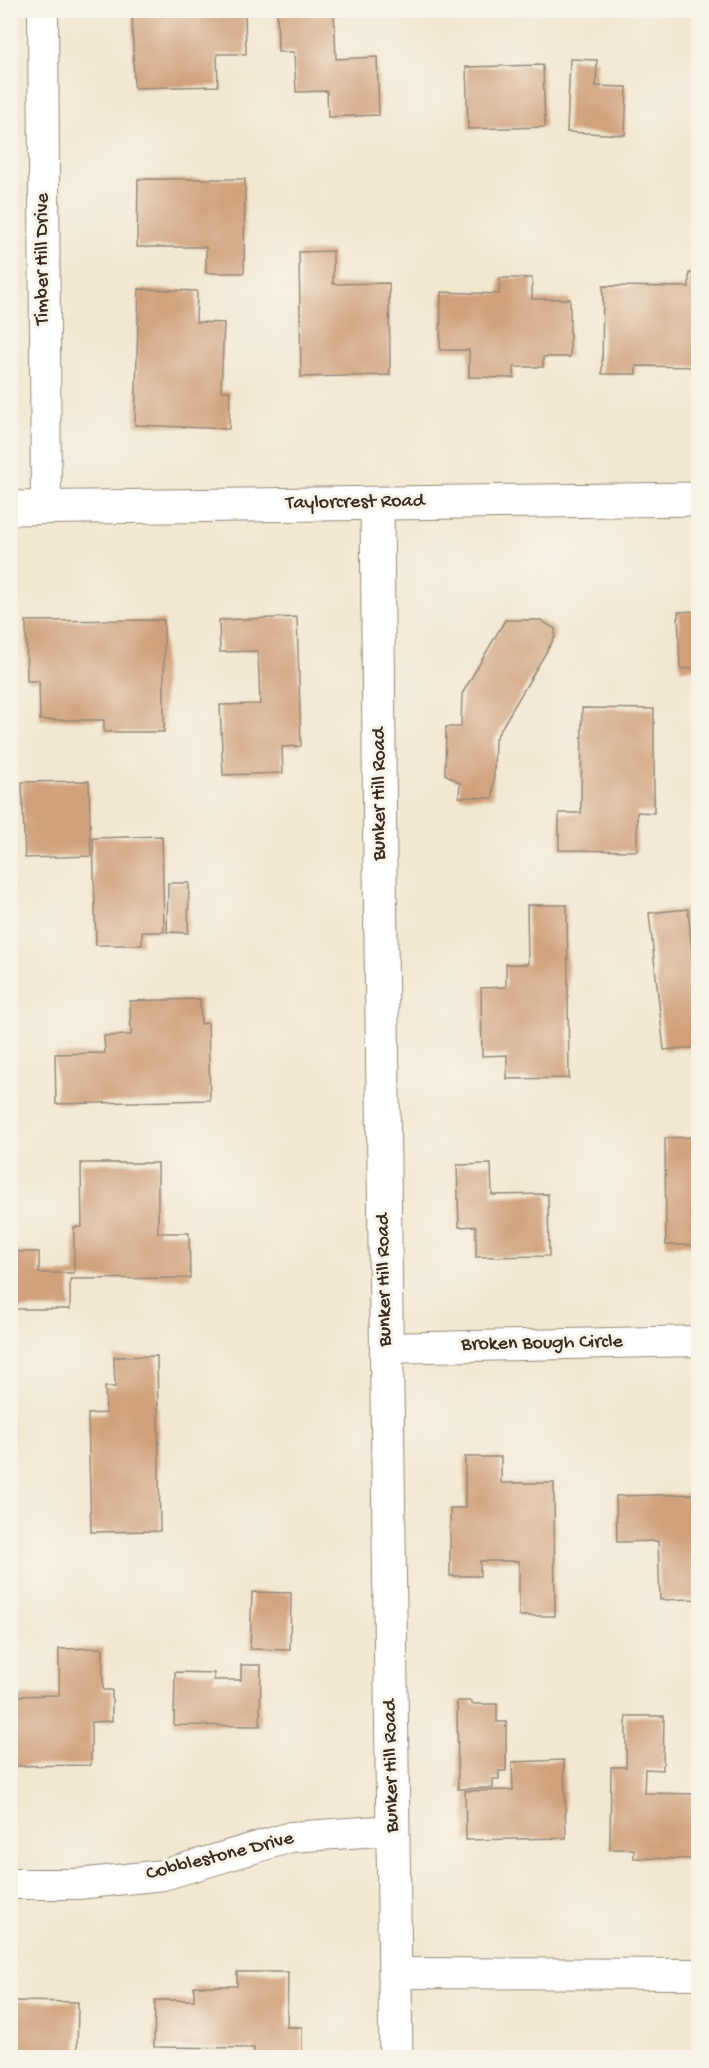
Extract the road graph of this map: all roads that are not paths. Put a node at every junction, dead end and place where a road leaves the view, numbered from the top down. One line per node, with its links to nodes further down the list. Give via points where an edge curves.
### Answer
1 (43, 10): 4 (street, Timber Hill Drive)
2 (699, 499): 3 (street, Taylorcrest Road)
3 (377, 503): 4 (street, Taylorcrest Road); 7 (street, Bunker Hill Road)
4 (45, 507): 5 (street, Taylorcrest Road)
5 (10, 508)
6 (699, 1341): 7 (street, Broken Bough Circle)
7 (386, 1348): 8 (street, Bunker Hill Road)
8 (393, 1830): 9 (street, Cobblestone Drive, via 291,1837 163,1875 78,1884); 10 (street, Bunker Hill Road)
9 (10, 1884)
10 (395, 1973): 11 (street); 12 (street, Bunker Hill Road)
11 (699, 1974)
12 (396, 2058)

